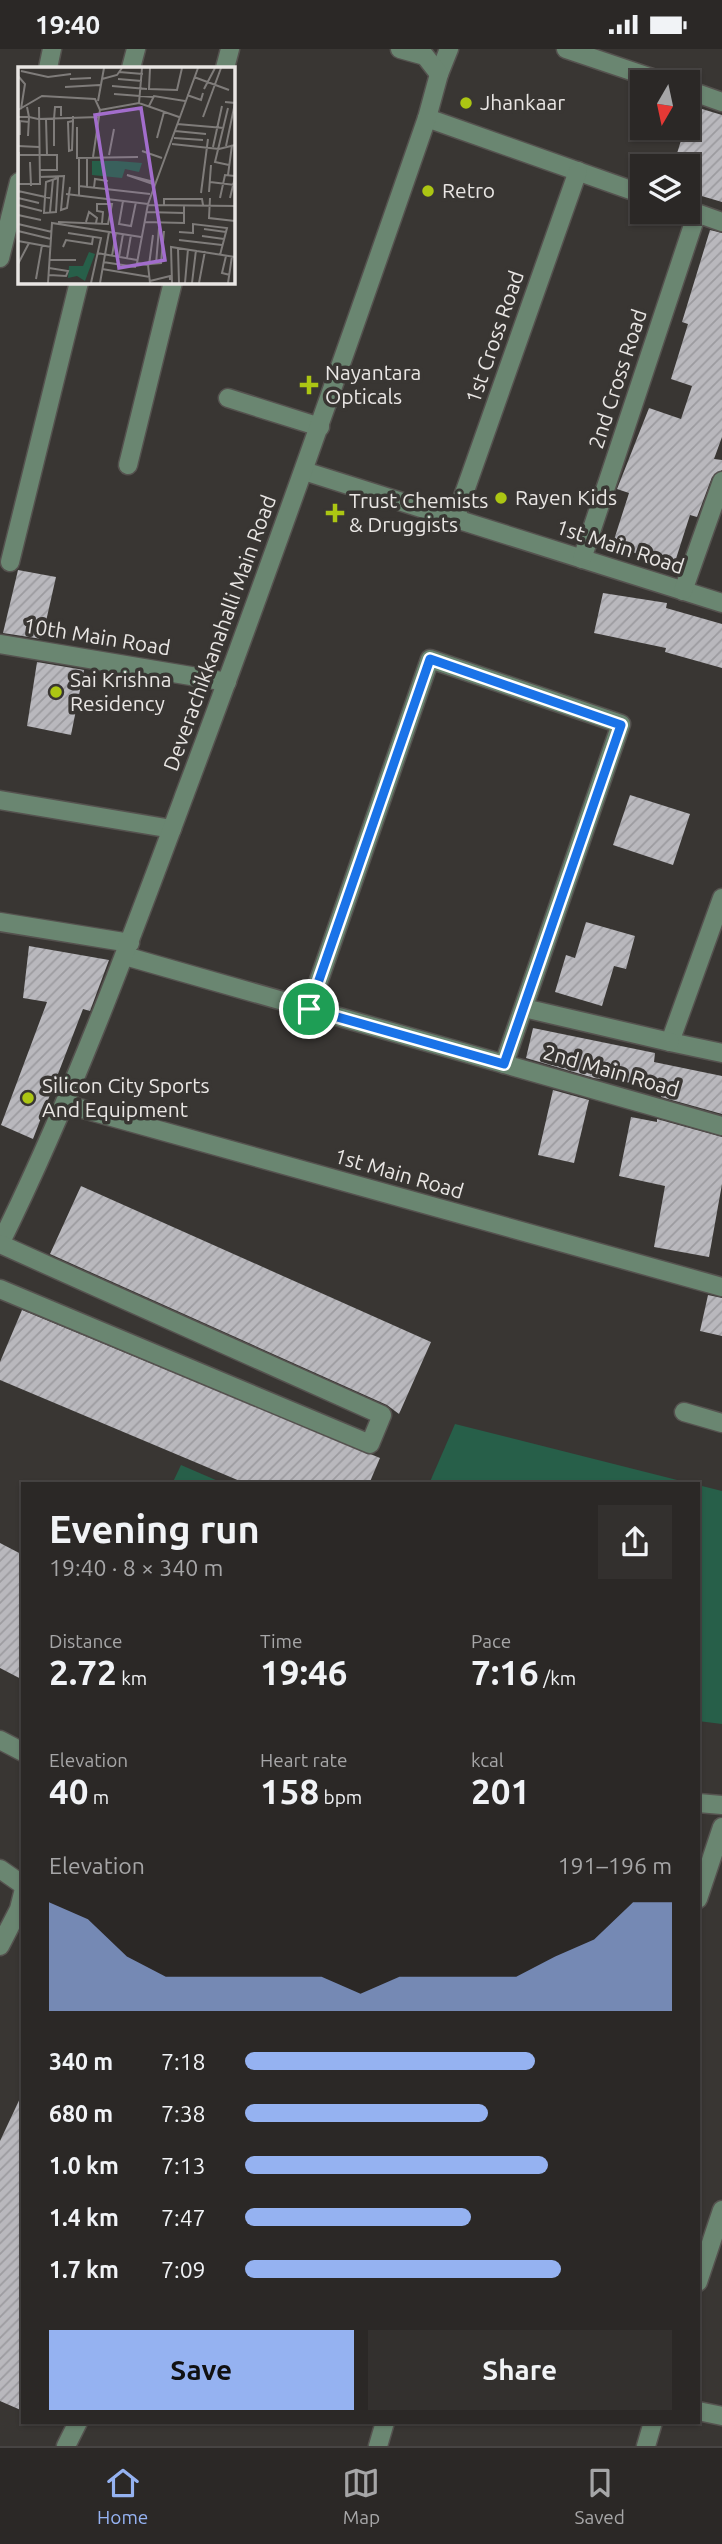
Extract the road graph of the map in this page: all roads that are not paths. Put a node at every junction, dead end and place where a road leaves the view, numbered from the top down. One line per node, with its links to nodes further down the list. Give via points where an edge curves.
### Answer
1 (52, 49): 7 (street)
2 (136, 49): 8 (street)
3 (230, 49): 9 (street)
4 (400, 49): 11 (street, via 425,56)
5 (449, 49): 11 (street, Deverachikkanahalli Main Road)
6 (566, 49): 10 (street)
7 (48, 67)
8 (131, 67)
9 (225, 67)
10 (630, 71)
11 (439, 74): 14 (street, Deverachikkanahalli Main Road)
12 (700, 94): 13 (street)
13 (722, 102)
14 (427, 118): 15 (street); 25 (street, Deverachikkanahalli Main Road)
15 (578, 171): 17 (street); 29 (street, 1st Cross Road)
16 (18, 186): 21 (street)
17 (630, 190)
18 (700, 214): 19 (street)
19 (722, 222)
20 (688, 224): 30 (street, 2nd Cross Road)
21 (0, 258)
22 (79, 283): 31 (street)
23 (173, 283): 26 (street)
24 (228, 398): 25 (street)
25 (320, 426): 27 (street, Deverachikkanahalli Main Road)
26 (128, 465)
27 (304, 471): 29 (street, 1st Main Road); 35 (street, Deverachikkanahalli Main Road)
28 (722, 481): 32 (street)
29 (455, 519): 30 (street, 1st Main Road)
30 (582, 559): 32 (street, 1st Main Road)
31 (10, 562)
32 (683, 591): 33 (street, 1st Main Road)
33 (722, 603)
34 (0, 644): 35 (street, 10th Main Road)
35 (227, 682): 37 (street, Deverachikkanahalli Main Road)
36 (0, 800): 37 (street)
37 (172, 829): 40 (street, Deverachikkanahalli Main Road)
38 (722, 898): 43 (street)
39 (0, 922): 40 (street, 2nd Main Road)
40 (127, 950): 42 (street, 2nd Main Road); 46 (street, Deverachikkanahalli Main Road)
41 (524, 1008): 42 (street, via 621,725 430,659); 43 (street); 45 (street)
42 (309, 1009): 45 (street, 2nd Main Road)
43 (670, 1042): 44 (street)
44 (722, 1053)
45 (504, 1064): 47 (street, 2nd Main Road)
46 (65, 1104): 48 (street, Deverachikkanahalli Main Road); 49 (street, 1st Main Road)
47 (722, 1126)
48 (0, 1244): 50 (street, via 382,1415 370,1444)
49 (722, 1287)
50 (0, 1289)
51 (684, 1412): 52 (street)
52 (722, 1423)
53 (0, 1740): 54 (street)
54 (21, 1751)
55 (700, 1803): 56 (street)
56 (722, 1805)
57 (722, 1827): 60 (street)
58 (0, 1869): 59 (street)
59 (21, 1884)
60 (700, 1893)
61 (21, 1901): 62 (street)
62 (0, 1946)
63 (722, 2210): 64 (street)
64 (700, 2276)
65 (700, 2411): 66 (street)
66 (722, 2416)
67 (77, 2424): 70 (street)
68 (384, 2424): 71 (street)
69 (652, 2424): 72 (street)
70 (66, 2446)
71 (378, 2446)
72 (646, 2446)

